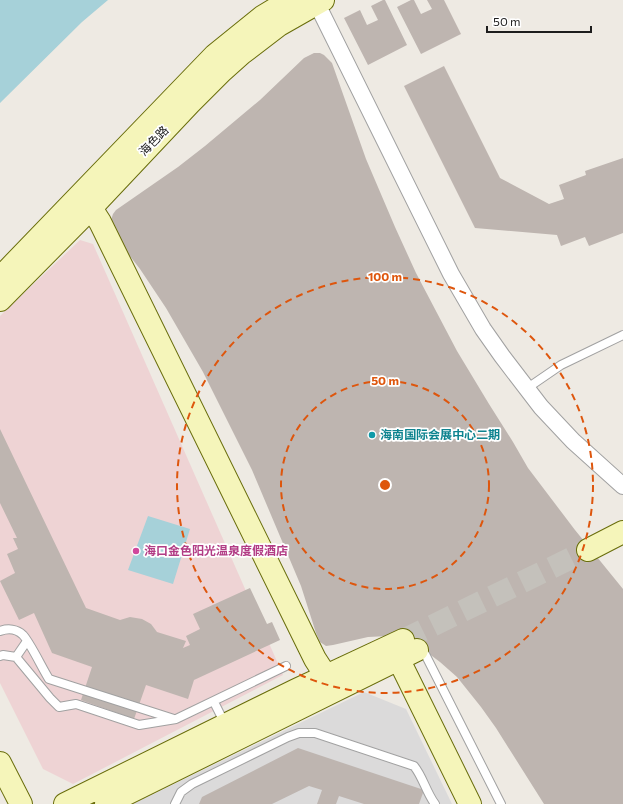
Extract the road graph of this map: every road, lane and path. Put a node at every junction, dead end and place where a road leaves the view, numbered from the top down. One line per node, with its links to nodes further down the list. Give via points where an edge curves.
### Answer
1 (290, 0): 3 (street, 海色路, via 262,17 215,55)
2 (318, 1): 3 (street, 海色路, via 279,25 241,54); 7 (street, via 451,274 483,329)
3 (86, 202): 4 (street, 海色路); 5 (street, 海色路); 17 (street, via 104,229 315,659)
4 (0, 278)
5 (0, 300)
6 (623, 335): 7 (lane, via 561,365)
7 (526, 389): 8 (street, via 573,441)
8 (623, 486)
9 (623, 532): 10 (street, via 592,555)
10 (623, 548)
11 (0, 631): 12 (lane, via 7,628 15,630)
12 (27, 641): 15 (lane); 19 (lane, via 49,679)
13 (407, 650): 17 (street); 27 (street); 28 (lane)
14 (0, 656): 15 (lane)
15 (16, 657): 19 (lane, via 59,707 76,704 139,725)
16 (286, 666): 18 (lane)
17 (330, 684): 20 (street); 24 (street)
18 (214, 702): 19 (lane); 20 (lane)
19 (176, 720)
20 (225, 725): 23 (street)
21 (0, 763): 22 (street)
22 (21, 804)
23 (65, 804)
24 (106, 804)
25 (175, 804): 26 (lane, via 181,792 192,784 288,737 315,733 414,766)
26 (435, 804)
27 (470, 804)
28 (501, 804)

